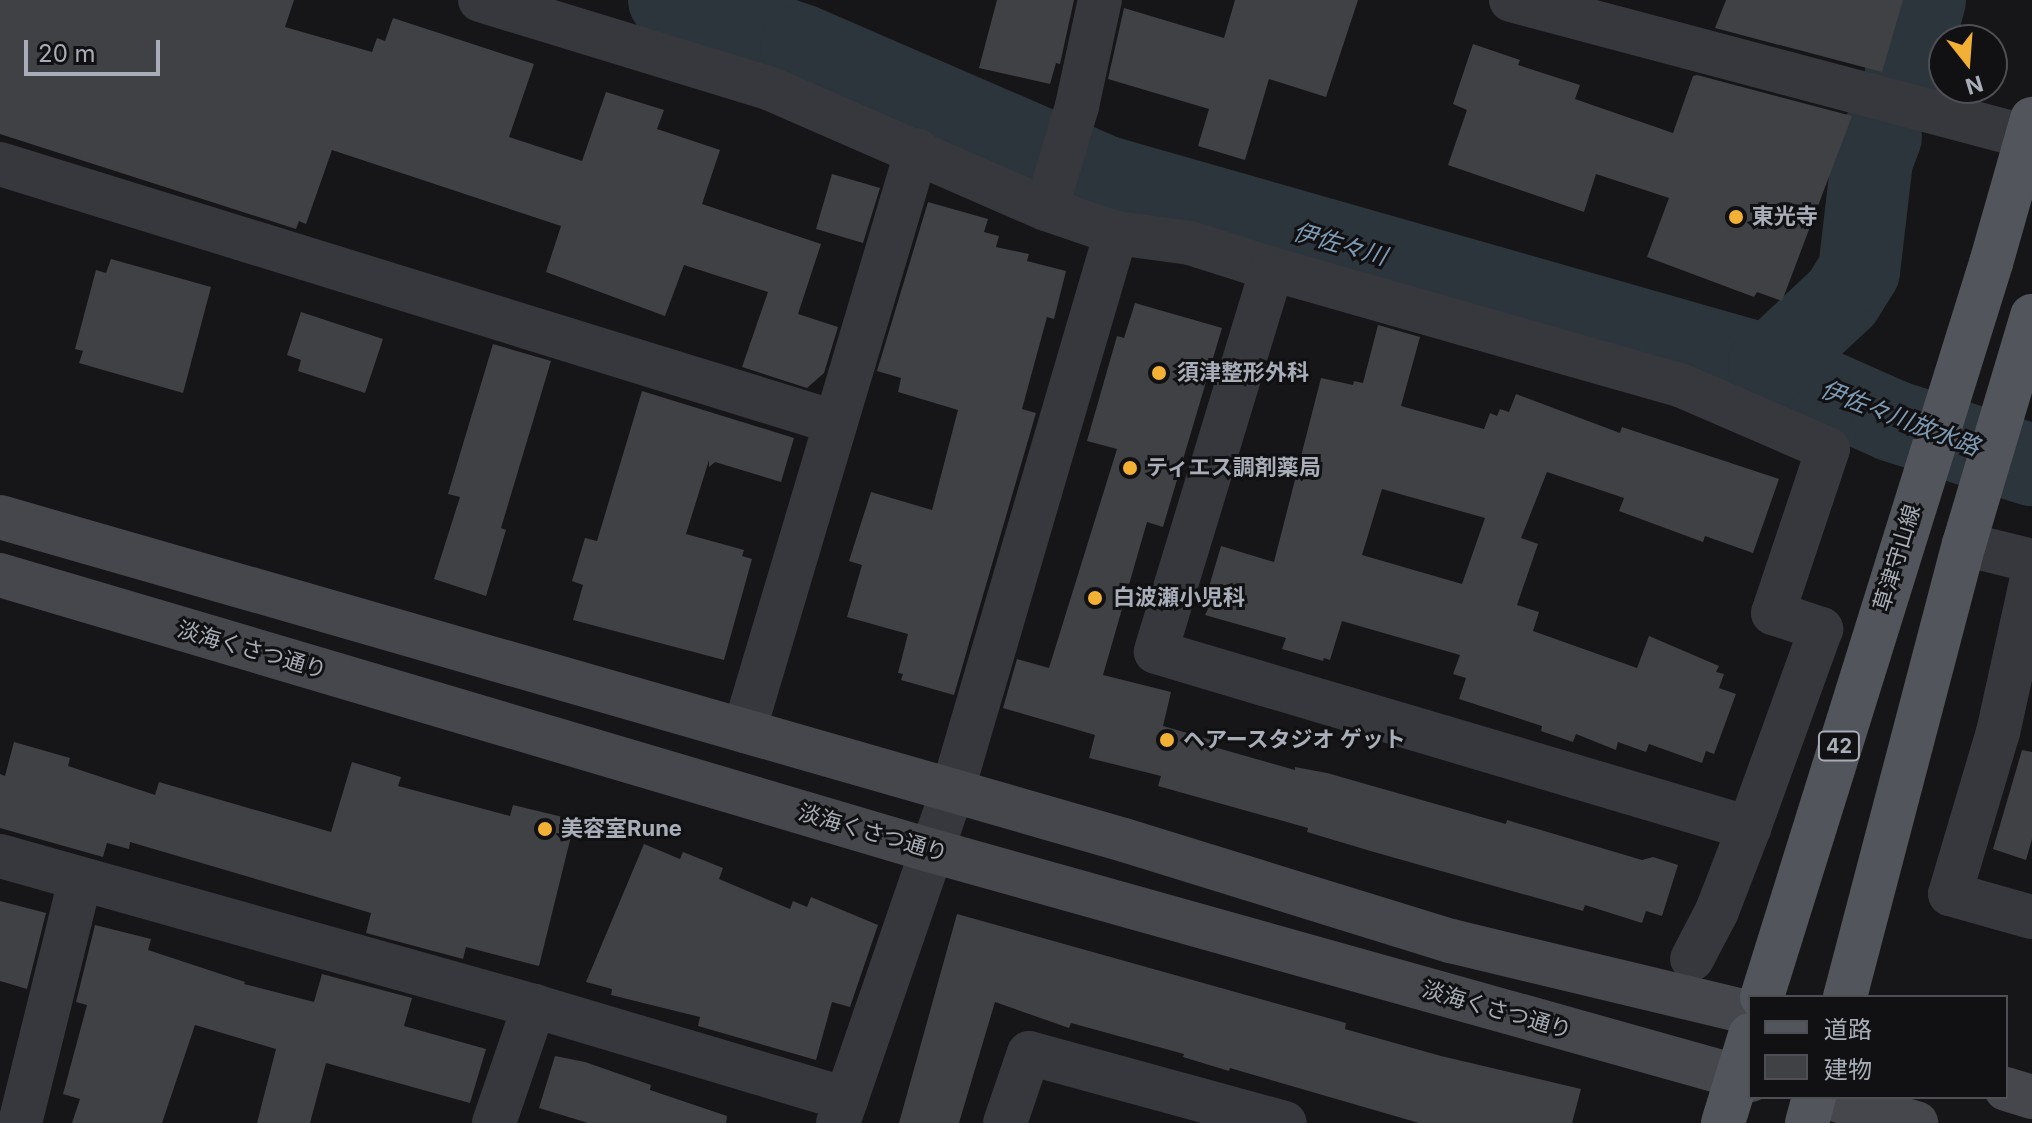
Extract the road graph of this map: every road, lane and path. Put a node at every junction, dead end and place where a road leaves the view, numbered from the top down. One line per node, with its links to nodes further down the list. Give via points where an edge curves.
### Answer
1 (480, 0): 5 (street, via 771,89)
2 (1100, 0): 7 (street, via 1077,106)
3 (1511, 0): 4 (street)
4 (2029, 128): 25 (main road, 草津守山線 / 42)
5 (917, 150): 7 (street); 11 (street)
6 (0, 164): 11 (street)
7 (1046, 209): 8 (street)
8 (1116, 233): 9 (street, via 1190,243); 18 (street)
9 (1272, 269): 19 (street, via 1156,652); 19 (street, via 1680,385 1828,449 1773,613 1821,629)
10 (2032, 316): 13 (main road)
11 (834, 422): 17 (street)
12 (0, 517): 17 (street)
13 (1968, 528): 14 (street); 26 (main road)
14 (2032, 561)
15 (0, 575): 20 (street, 淡海くさつ通り)
16 (2032, 578): 23 (street, via 1998,732 1950,894)
17 (744, 731): 18 (street)
18 (952, 792): 20 (street); 28 (street, via 1451,941)
19 (1749, 828): 24 (street)
20 (929, 850): 30 (street, 淡海くさつ通り); 35 (street)
21 (0, 856): 22 (street)
22 (80, 880): 27 (street); 36 (street)
23 (2032, 917)
24 (1692, 959)
25 (1763, 995)
26 (1846, 995)
27 (534, 1006): 35 (street); 37 (street)
28 (1748, 1013)
29 (1748, 1047): 30 (main road)
30 (1743, 1078): 40 (main road)
31 (2008, 1090): 32 (street)
32 (2032, 1097)
33 (1813, 1099): 41 (main road)
34 (1833, 1099): 42 (street)
35 (842, 1111)
36 (20, 1123)
37 (494, 1123)
38 (1005, 1123): 39 (street, via 1029,1053)
39 (1285, 1123)
40 (1723, 1123)
41 (1807, 1123)
42 (1916, 1123)

